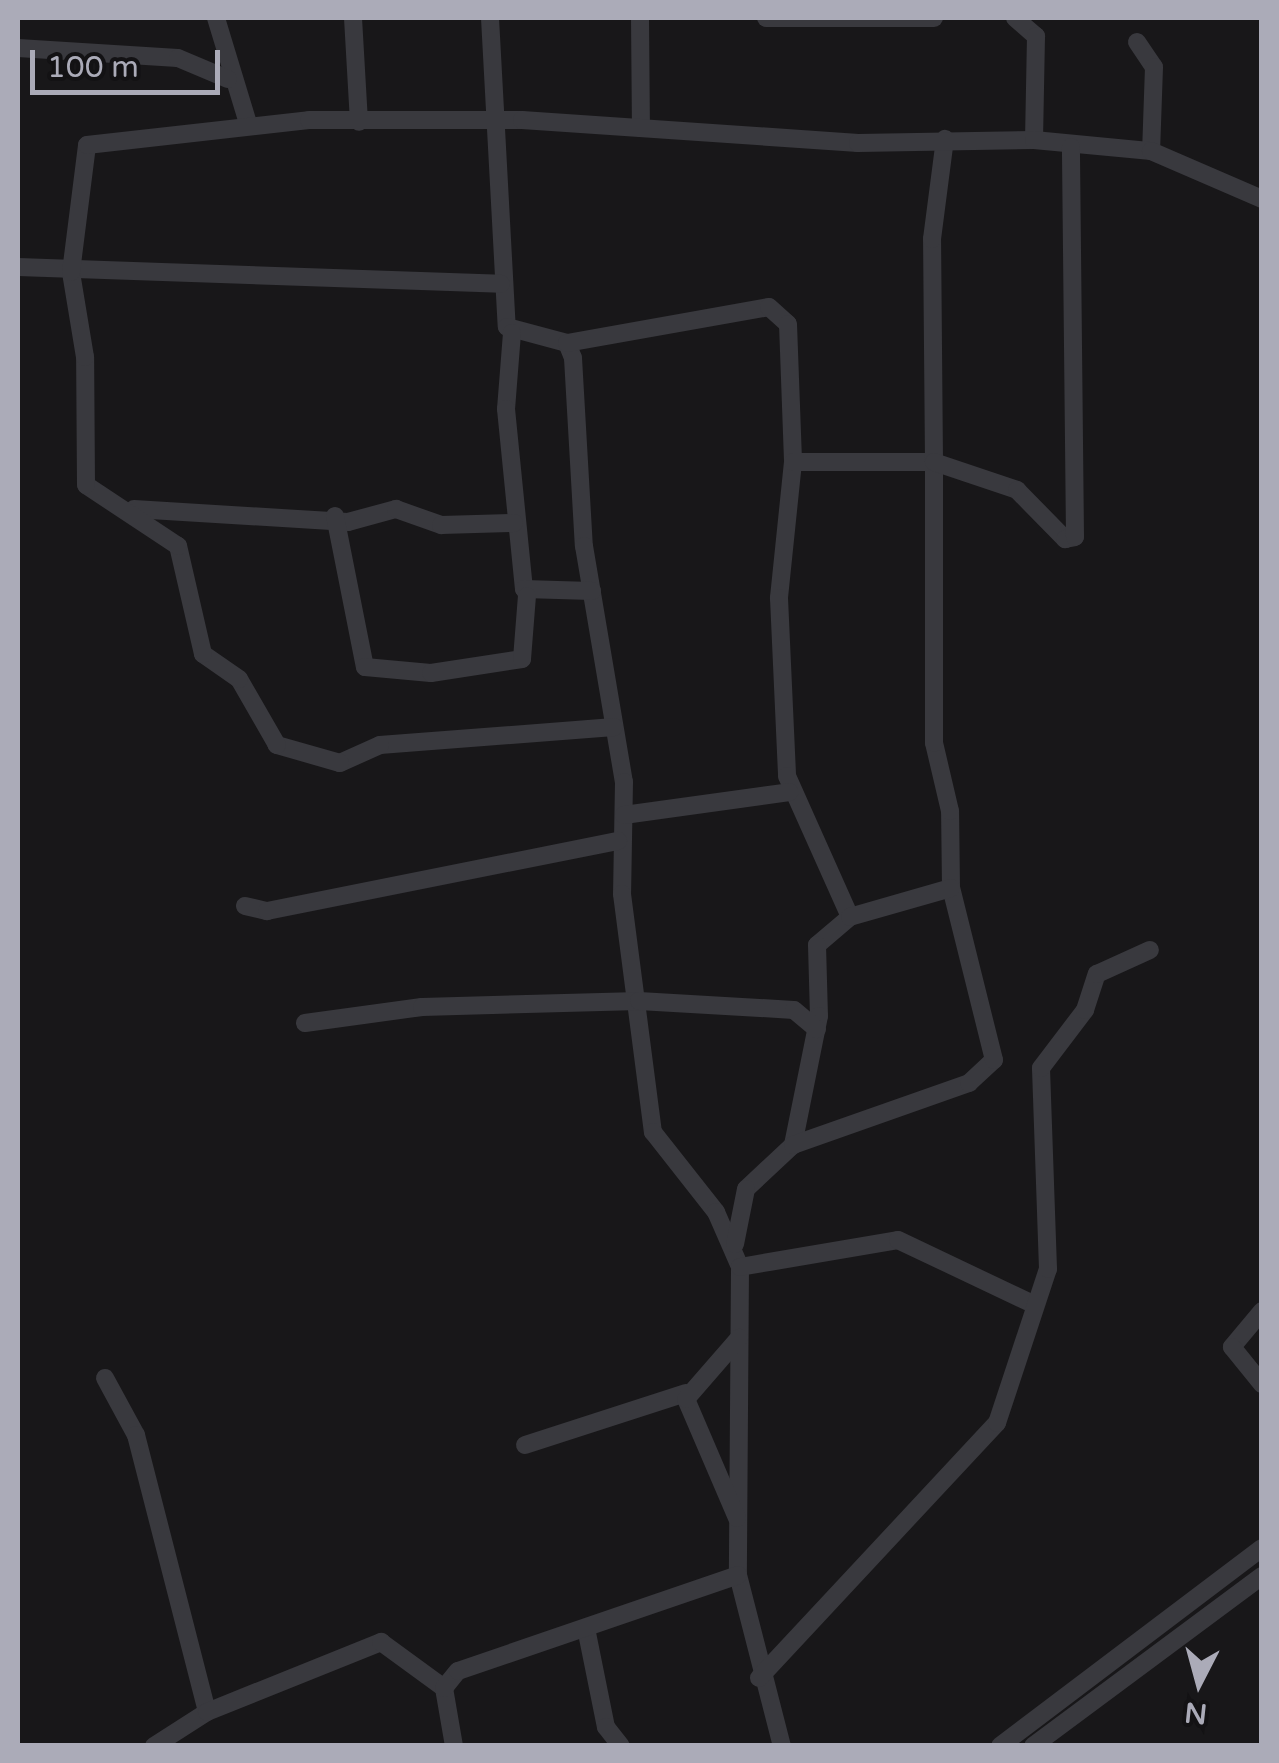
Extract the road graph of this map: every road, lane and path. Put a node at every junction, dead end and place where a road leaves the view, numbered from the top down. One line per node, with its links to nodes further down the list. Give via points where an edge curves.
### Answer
1 (216, 18): 10 (street)
2 (353, 18): 11 (street)
3 (490, 18): 13 (street)
4 (640, 18): 14 (street)
5 (766, 18): 6 (street)
6 (934, 18)
7 (1015, 18): 16 (street, via 1036,36)
8 (1138, 42): 18 (street, via 1154,67)
9 (18, 48): 10 (street, via 178,58)
10 (228, 79): 12 (street)
11 (359, 122): 12 (street); 13 (street)
12 (248, 123): 21 (street, via 210,137 105,136 87,145)
13 (491, 123): 14 (street); 22 (street)
14 (641, 128): 15 (street, via 858,143)
15 (946, 139): 16 (street); 26 (street, via 932,239)
16 (1034, 140): 17 (street)
17 (1072, 147): 18 (street); 26 (street, via 1076,537 1065,538 1017,490)
18 (1151, 151): 19 (street)
19 (1262, 199)
20 (18, 268): 21 (street)
21 (71, 272): 22 (street); 27 (street, via 85,357 86,485)
22 (500, 284): 23 (street)
23 (512, 333): 24 (street); 29 (street, via 506,409)
24 (567, 343): 25 (street, via 782,310); 30 (street)
25 (794, 462): 26 (street); 33 (street, via 780,571)
26 (934, 462): 36 (street, via 934,743 950,811)
27 (128, 509): 28 (street); 32 (street, via 178,546 202,654 239,679 290,755 340,763 380,745)
28 (334, 516): 29 (street, via 348,522 396,510 440,525); 31 (street, via 366,667 431,672 522,659)
29 (514, 523): 31 (street)
30 (592, 592): 31 (street); 32 (street)
31 (526, 596)
32 (614, 727): 34 (street)
33 (789, 792): 34 (street); 38 (street)
34 (624, 815): 35 (street)
35 (618, 841): 37 (street, via 392,890 267,911); 40 (street)
36 (950, 888): 38 (street); 43 (street, via 992,1066 969,1083)
37 (245, 906)
38 (850, 917): 42 (street, via 817,945)
39 (1150, 950): 45 (street, via 1096,974 1085,1010 1041,1068 1049,1258)
40 (639, 1002): 41 (street, via 422,1006); 42 (street, via 794,1010); 44 (street, via 653,1132)
41 (305, 1023)
42 (817, 1028): 43 (street)
43 (793, 1145): 44 (street, via 746,1189)
44 (738, 1257): 45 (street, via 898,1240); 47 (street)
45 (1032, 1304): 57 (street, via 997,1423)
46 (1262, 1311): 49 (street, via 1232,1347)
47 (739, 1338): 50 (street); 52 (street)
48 (105, 1378): 59 (street, via 136,1435)
49 (1262, 1384)
50 (686, 1393): 51 (street); 52 (street)
51 (525, 1445)
52 (737, 1518): 54 (street)
53 (1262, 1548): 64 (street)
54 (738, 1575): 56 (street); 57 (street)
55 (1262, 1576): 65 (street)
56 (586, 1628): 58 (street, via 458,1671); 62 (street, via 606,1727)
57 (759, 1678): 63 (street)
58 (444, 1688): 59 (street, via 381,1642); 61 (street)
59 (208, 1712): 60 (street)
60 (154, 1746)
61 (454, 1746)
62 (621, 1746)
63 (782, 1746)
64 (1000, 1746)
65 (1033, 1746)

